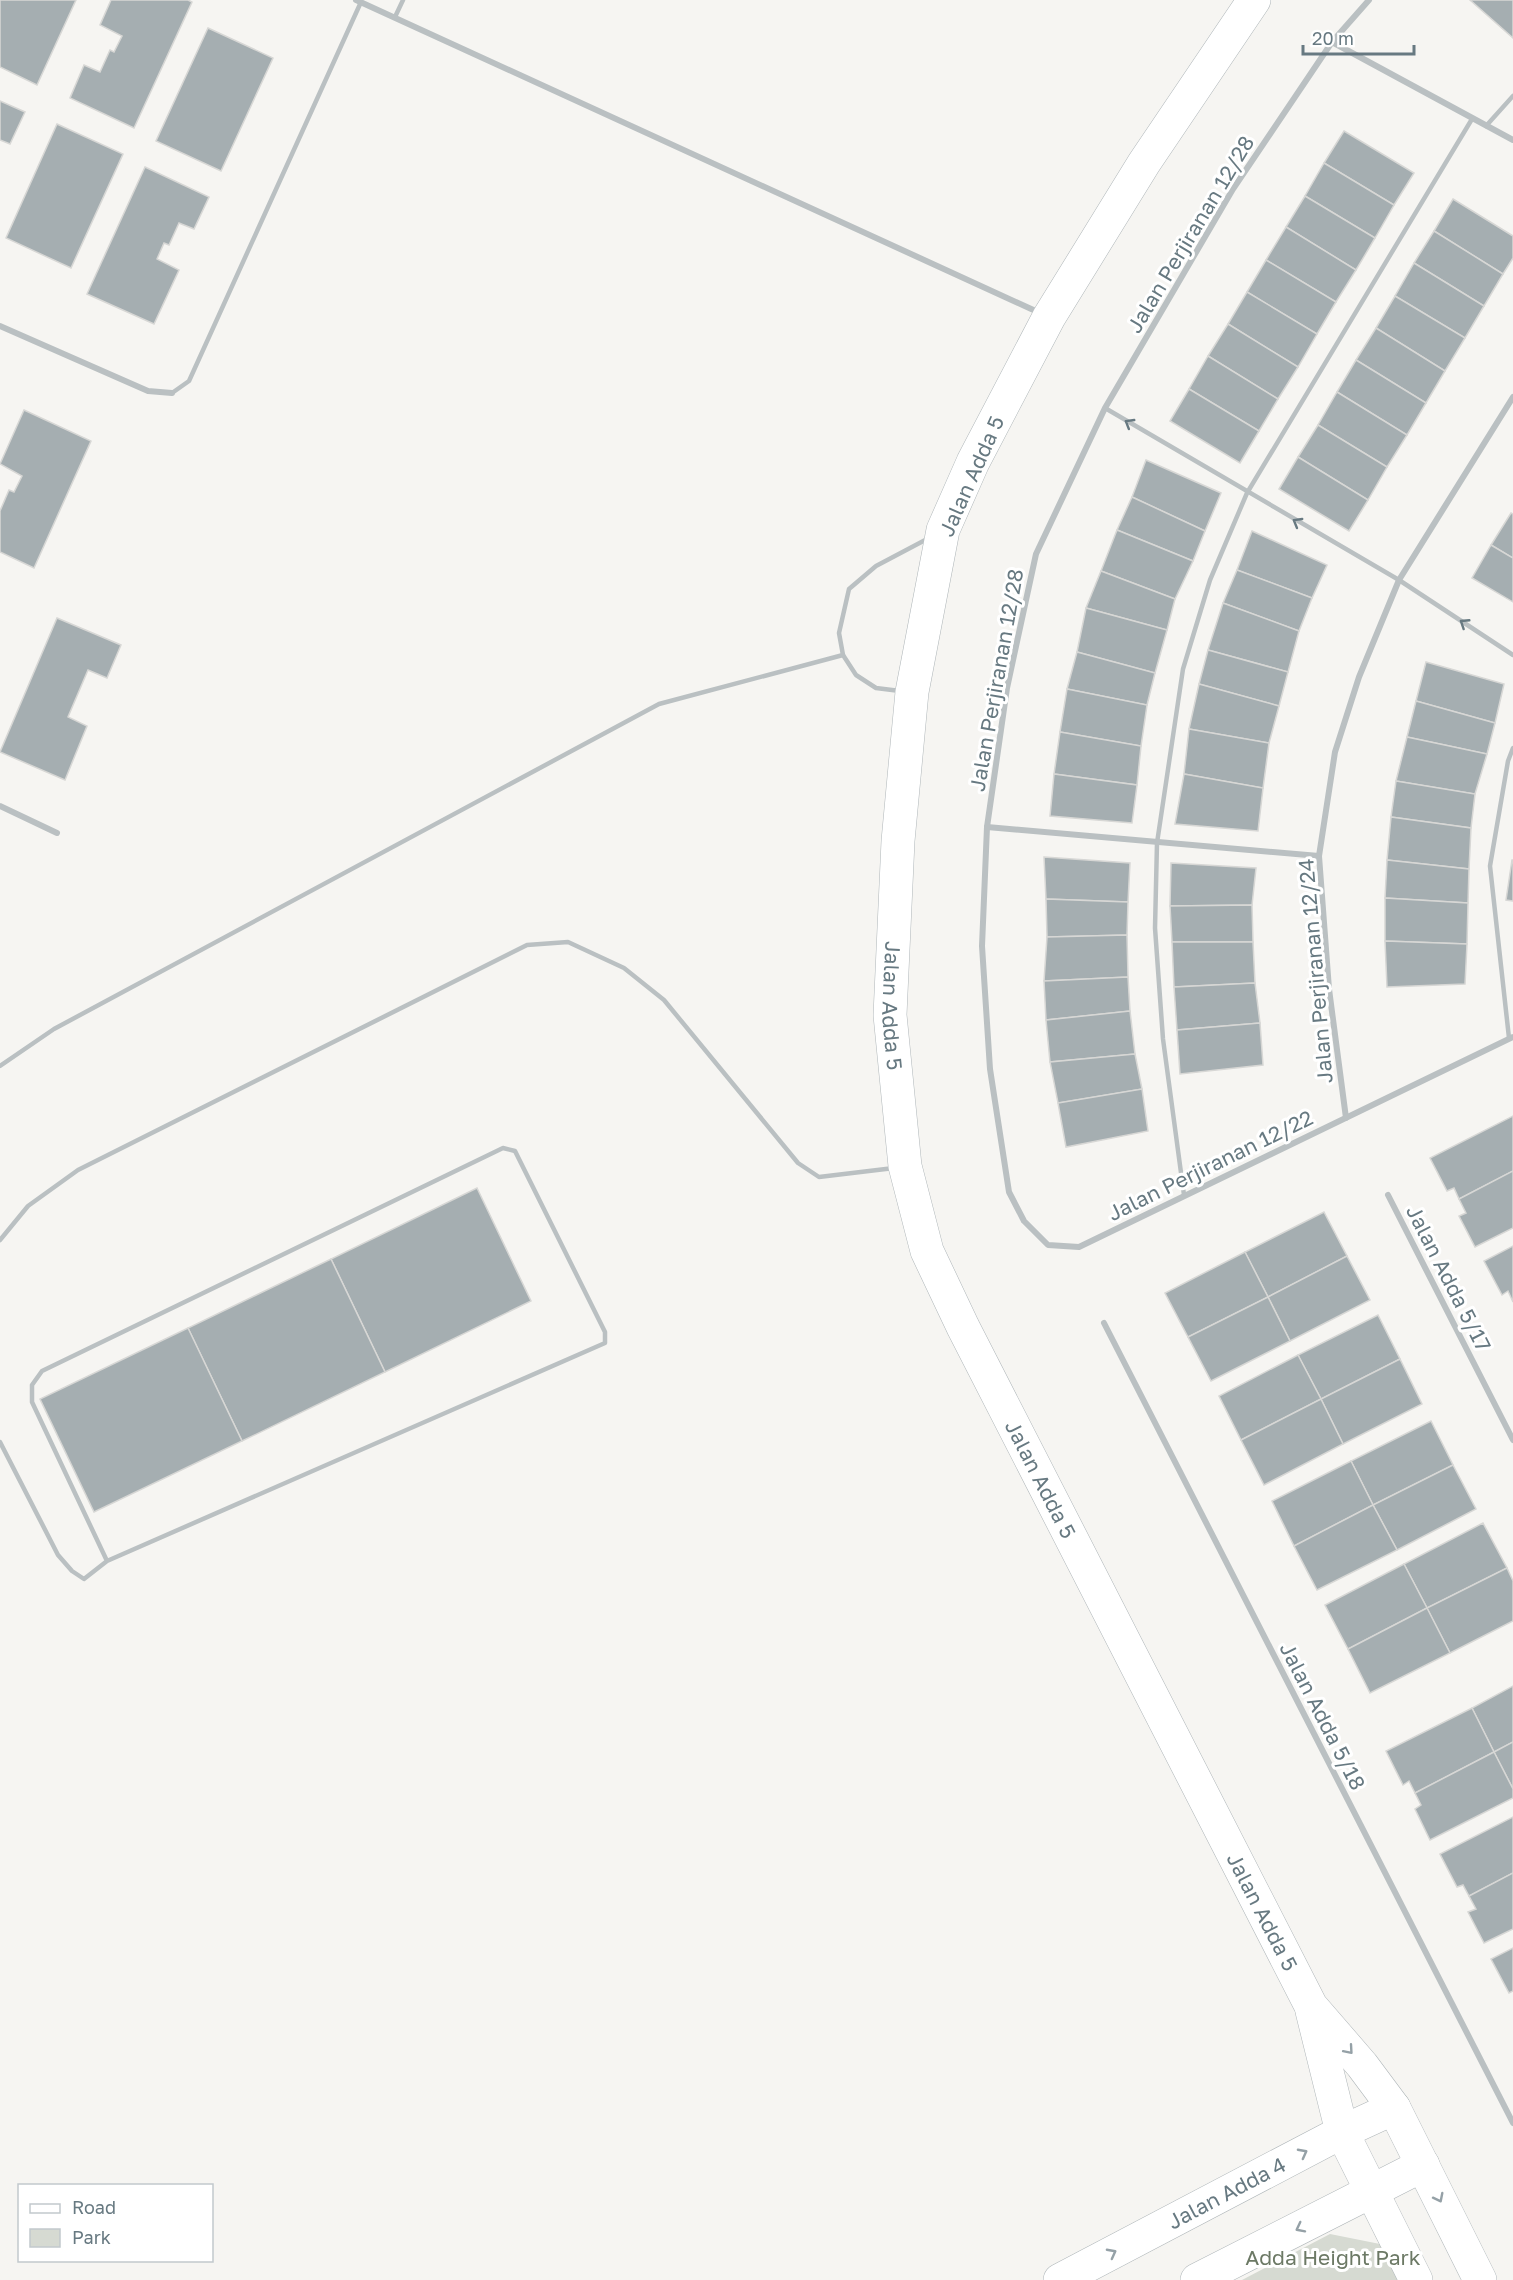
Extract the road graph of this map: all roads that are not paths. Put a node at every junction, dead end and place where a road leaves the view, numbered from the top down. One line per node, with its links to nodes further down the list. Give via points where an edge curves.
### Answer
1 (403, 0): 5 (lane)
2 (1254, 0): 11 (main road, Jalan Adda 5, via 1144,164)
3 (1369, 0): 6 (street, Jalan Perjiranan 12/28)
4 (358, 1): 5 (street); 13 (lane, via 189,381)
5 (395, 17): 11 (street)
6 (1332, 42): 8 (street); 15 (street, Jalan Perjiranan 12/28, via 1233,189)
7 (1513, 96): 9 (lane)
8 (1472, 119): 9 (street); 16 (lane)
9 (1486, 126): 10 (street)
10 (1513, 140)
11 (1049, 317): 17 (main road, Jalan Adda 5, via 973,462)
12 (0, 326): 13 (street, via 148,391)
13 (172, 393)
14 (1513, 397): 18 (street, Jalan Perjiranan 12/24)
15 (1105, 408): 16 (lane, one-way to 15); 24 (street, Jalan Perjiranan 12/28, via 1036,554 1007,688)
16 (1247, 493): 18 (lane, one-way to 16); 26 (lane, via 1210,580 1183,669)
17 (943, 530): 19 (lane, via 876,566 849,589 839,633); 21 (main road, Jalan Adda 5)
18 (1398, 580): 20 (lane, one-way to 18); 27 (street, Jalan Perjiranan 12/24, via 1359,677 1335,752)
19 (843, 655): 21 (lane, via 856,675 876,688); 29 (lane, via 659,704 54,1029)
20 (1513, 655)
21 (912, 692): 31 (main road, Jalan Adda 5, via 898,841 890,1015)
22 (1513, 748): 28 (lane, via 1490,866)
23 (0, 807): 25 (street)
24 (987, 827): 26 (street); 35 (street, Jalan Perjiranan 12/28, via 982,946 990,1069 1009,1192 1024,1221)
25 (57, 833)
26 (1157, 843): 27 (street); 32 (lane, via 1155,928 1163,1039)
27 (1319, 856): 30 (street, Jalan Perjiranan 12/24, via 1329,989)
28 (1511, 1038): 30 (street, Jalan Perjiranan 12/22)
29 (0, 1066)
30 (1346, 1118): 32 (street, Jalan Perjiranan 12/22)
31 (905, 1166): 34 (lane, via 819,1177 798,1163 664,1000 632,974 568,942 527,945 78,1170 28,1206); 40 (main road, Jalan Adda 5, via 927,1251 963,1327)
32 (1184, 1195): 35 (street, Jalan Perjiranan 12/22, via 1079,1247)
33 (1388, 1195): 37 (street, Jalan Adda 5/17)
34 (0, 1240)
35 (1048, 1245)
36 (1104, 1323): 42 (street, Jalan Adda 5/18)
37 (1513, 1440)
38 (0, 1442): 39 (lane, via 58,1555 72,1571 84,1579)
39 (107, 1561): 39 (lane, via 605,1343 605,1332 515,1151 503,1148 42,1371 32,1385 32,1402)
40 (1311, 2006): 41 (main road, Jalan Adda 5, one-way to 41); 43 (main road, Jalan Adda 5)
41 (1394, 2108): 43 (main road, Jalan Adda 4); 44 (main road, Jalan Adda 5)
42 (1513, 2123)
43 (1342, 2132): 45 (main road, Jalan Adda 5); 46 (main road, Jalan Adda 4, one-way to 43)
44 (1423, 2165): 45 (main road); 49 (main road, Jalan Adda 5, one-way to 49)
45 (1371, 2192): 47 (main road, one-way to 47); 48 (main road, Jalan Adda 5)
46 (1060, 2280)
47 (1197, 2280)
48 (1416, 2280)
49 (1480, 2280)

